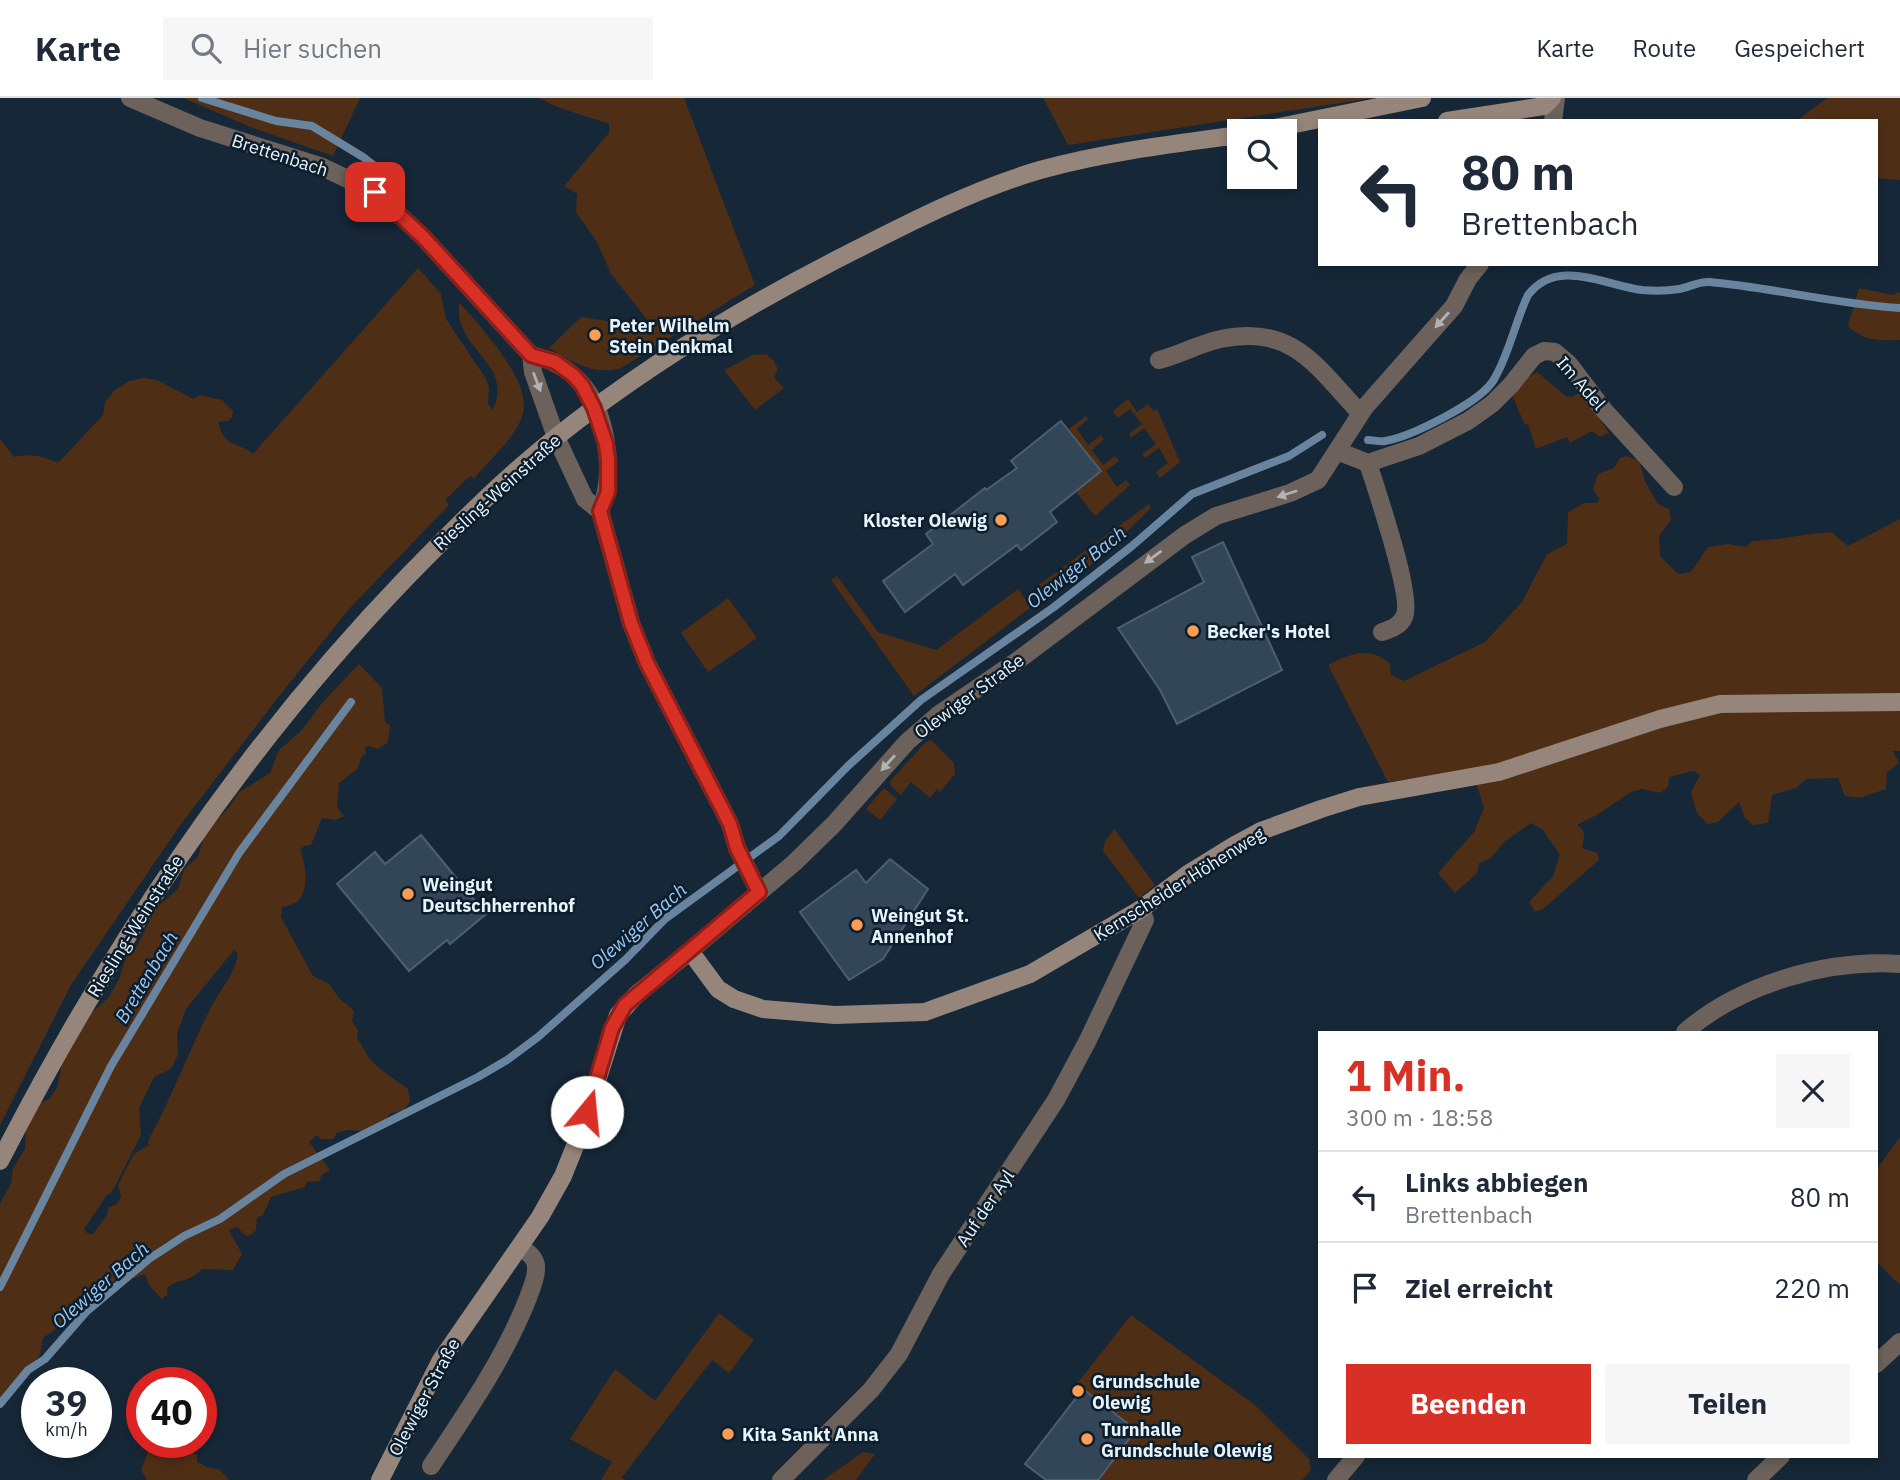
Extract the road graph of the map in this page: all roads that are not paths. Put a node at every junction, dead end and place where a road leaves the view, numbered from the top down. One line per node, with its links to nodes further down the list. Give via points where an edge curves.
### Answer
1 (130, 98): 13 (street, Brettenbach, via 201,128 320,166 375,192 423,237)
2 (1422, 98): 5 (main road)
3 (1554, 98): 6 (main road, via 1545,106); 7 (street)
4 (1318, 119): 8 (main road)
5 (1319, 119)
6 (1460, 119)
7 (1553, 119)
8 (1297, 123)
9 (1318, 130): 10 (main road)
10 (1297, 131)
11 (1227, 137): 15 (main road, Riesling-Weinstraße, via 1103,154 1011,179 963,199 756,302)
12 (1478, 266): 16 (street, Olewiger Straße, one-way to 16, via 1454,306)
13 (531, 355): 15 (street, Brettenbach, via 555,362 573,375); 17 (street, Brettenbach, one-way to 17)
14 (1159, 360): 16 (street, via 1221,339 1274,339 1301,351)
15 (594, 408): 17 (main road, Riesling-Weinstraße); 21 (street, Brettenbach, via 608,460 608,492)
16 (1360, 413): 18 (street, Olewiger Straße)
17 (556, 436): 21 (street, Brettenbach, via 585,499); 29 (main road, Riesling-Weinstraße, via 469,513 345,643 245,767 180,853 112,959)
18 (1337, 451): 19 (street); 24 (street, Olewiger Straße, one-way to 24, via 1311,485 1216,516 1185,535 938,715 900,749 813,844)
19 (1368, 463): 20 (street, Im Adel, via 1419,446 1468,421 1502,395 1534,356 1544,351 1555,352 1569,364); 22 (street, via 1407,595 1404,618)
20 (1674, 487)
21 (600, 511): 24 (street, Brettenbach, via 647,663 730,824)
22 (1382, 632)
23 (1900, 702): 25 (main road, Kernscheider Höhenweg, via 1720,704 1499,772 1359,797 1261,831 1188,874)
24 (759, 892): 26 (street, Olewiger Straße)
25 (1141, 909): 26 (main road, Kernscheider Höhenweg, via 1030,974 925,1012 790,1013 750,1006 718,989); 37 (street, Auf der Ayl, via 1145,920 1062,1089 941,1274 899,1354 871,1390)
26 (690, 951): 30 (main road, Olewiger Straße, via 618,1015 568,1164)
27 (1900, 964): 28 (street, via 1850,965 1788,978 1739,998)
28 (1687, 1031)
29 (0, 1161)
30 (520, 1247): 35 (street, via 533,1258 537,1269 521,1314 484,1388); 36 (main road, Olewiger Straße, via 441,1360)
31 (1900, 1342): 32 (street)
32 (1878, 1362)
33 (1354, 1458): 38 (street)
34 (1779, 1458): 39 (street)
35 (431, 1466)
36 (380, 1480)
37 (781, 1480)
38 (1336, 1480)
39 (1756, 1480)

